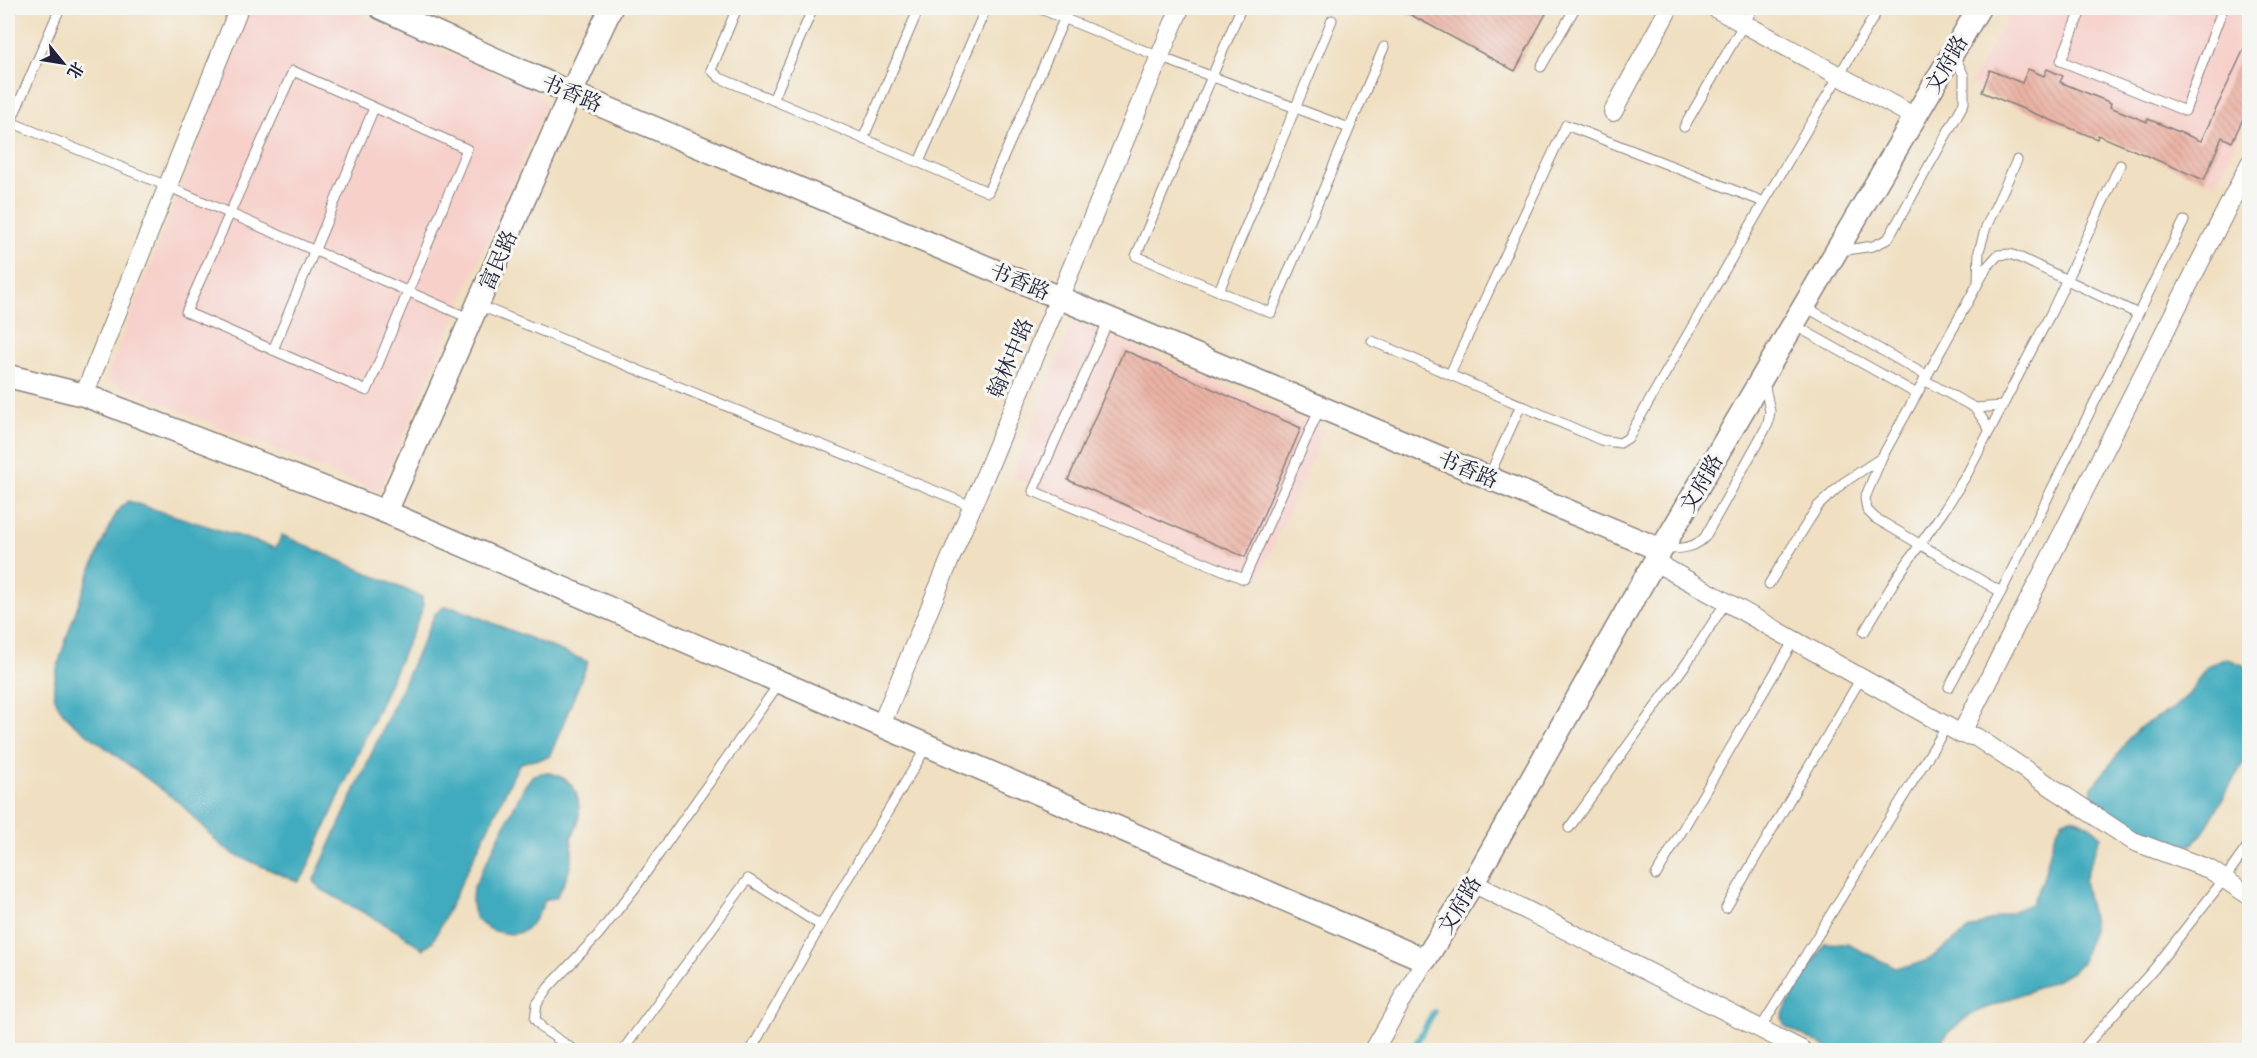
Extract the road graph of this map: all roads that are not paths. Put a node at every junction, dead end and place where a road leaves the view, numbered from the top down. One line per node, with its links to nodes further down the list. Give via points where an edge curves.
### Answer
1 (60, 8): 35 (lane)
2 (239, 8): 43 (street)
3 (381, 8): 29 (street, 书香路)
4 (611, 8): 29 (street, 富民路)
5 (737, 8): 30 (lane, via 711,70 720,78)
6 (813, 8): 30 (lane)
7 (919, 8): 38 (lane)
8 (986, 8): 40 (lane)
9 (1038, 8): 21 (lane)
10 (1069, 8): 21 (lane)
11 (1180, 8): 25 (street, 翰林中路)
12 (1241, 8): 28 (lane)
13 (1575, 8): 26 (lane)
14 (1669, 8): 33 (street)
15 (1715, 8): 20 (street)
16 (1879, 8): 27 (lane)
17 (1979, 8): 24 (street, 文府路)
18 (2082, 8): 19 (lane, via 2061,61 2185,111)
19 (2223, 8)
20 (1748, 15): 27 (street); 36 (lane)
21 (1064, 18): 25 (lane); 40 (lane, via 988,192)
22 (1332, 20): 32 (lane)
23 (1384, 47): 37 (lane)
24 (1953, 53): 34 (street, 文府路); 48 (lane, via 1964,76 1964,103 1888,238 1873,246)
25 (1160, 57): 28 (lane); 53 (street, 翰林中路)
26 (1541, 67)
27 (1839, 76): 34 (street); 44 (lane)
28 (1212, 77): 32 (lane); 52 (lane, via 1136,256)
29 (571, 93): 53 (street, 书香路); 54 (street, 富民路)
30 (773, 100): 38 (lane)
31 (374, 108): 45 (lane, via 293,72); 47 (lane); 51 (lane, via 467,149)
32 (1295, 108): 37 (lane); 52 (lane)
33 (1613, 112)
34 (1915, 117): 48 (street, 文府路)
35 (8, 124): 43 (lane)
36 (1684, 127)
37 (1349, 128): 52 (lane, via 1271,313)
38 (863, 138): 40 (lane)
39 (2017, 160): 50 (lane, via 1986,227 1979,251)
40 (919, 162)
41 (2250, 163): 86 (street)
42 (2120, 165): 49 (lane)
43 (167, 186): 45 (lane); 65 (street)
44 (1764, 202): 60 (lane, via 1566,125); 66 (lane, via 1628,438 1610,443)
45 (230, 213): 47 (lane); 59 (lane, via 186,312)
46 (2184, 221): 55 (lane)
47 (314, 250): 51 (lane); 59 (lane)
48 (1836, 251): 56 (street, 文府路)
49 (2067, 279): 50 (lane, via 2010,254 1998,255); 55 (lane); 67 (lane)
50 (1977, 285): 63 (lane)
51 (408, 291): 54 (lane); 59 (lane, via 367,391)
52 (1218, 291)
53 (1059, 298): 57 (street, 书香路); 73 (street, 翰林中路)
54 (475, 312): 73 (lane); 74 (street, 富民路)
55 (2138, 314): 78 (lane)
56 (1799, 315): 62 (street, 文府路); 63 (lane); 64 (lane)
57 (1109, 319): 68 (street, 书香路); 68 (lane, via 1033,491 1233,575 1244,579)
58 (1372, 341): 60 (lane)
59 (273, 350)
60 (1450, 374): 66 (lane)
61 (8, 376): 65 (street)
62 (1763, 377): 76 (street, 文府路); 76 (lane, via 1770,411 1768,424 1705,537 1698,544)
63 (1926, 378): 64 (lane); 69 (lane)
64 (1917, 394): 71 (lane)
65 (84, 395): 74 (street)
66 (1521, 405): 72 (lane)
67 (2002, 406): 69 (lane); 70 (lane)
68 (1320, 407): 72 (street, 书香路)
69 (1975, 408): 70 (lane)
70 (1990, 430): 75 (lane, via 1967,474)
71 (1882, 457): 75 (lane, via 1865,498 1867,510); 77 (lane, via 1843,483 1818,506)
72 (1488, 478): 76 (street, 书香路)
73 (972, 506): 85 (street, 翰林中路)
74 (386, 512): 83 (street)
75 (1920, 544): 78 (lane); 80 (lane)
76 (1658, 556): 79 (street); 92 (street, 文府路)
77 (1769, 584)
78 (2001, 592): 84 (lane)
79 (1726, 602): 81 (street); 88 (lane)
80 (1864, 632)
81 (1794, 640): 82 (street); 90 (lane)
82 (1861, 678): 86 (street); 94 (lane)
83 (780, 682): 85 (street); 98 (lane, via 635,888 537,1004 535,1019 543,1029)
84 (1949, 687)
85 (881, 726): 87 (street)
86 (1954, 730): 91 (street, via 1976,737 2133,841 2209,868); 97 (lane)
87 (927, 746): 95 (lane); 96 (street)
88 (1569, 828)
89 (2250, 843): 91 (lane)
90 (1656, 875)
91 (2225, 879): 93 (street); 103 (lane, via 2154,969)
92 (1473, 883): 96 (street, 文府路); 97 (street)
93 (2250, 896)
94 (1726, 908)
95 (820, 925): 99 (lane, via 748,879); 100 (lane)
96 (1425, 960): 101 (street)
97 (1760, 1029): 102 (street)
98 (574, 1050)
99 (623, 1050)
100 (751, 1050)
101 (1374, 1050)
102 (1802, 1050)
103 (2082, 1050)

